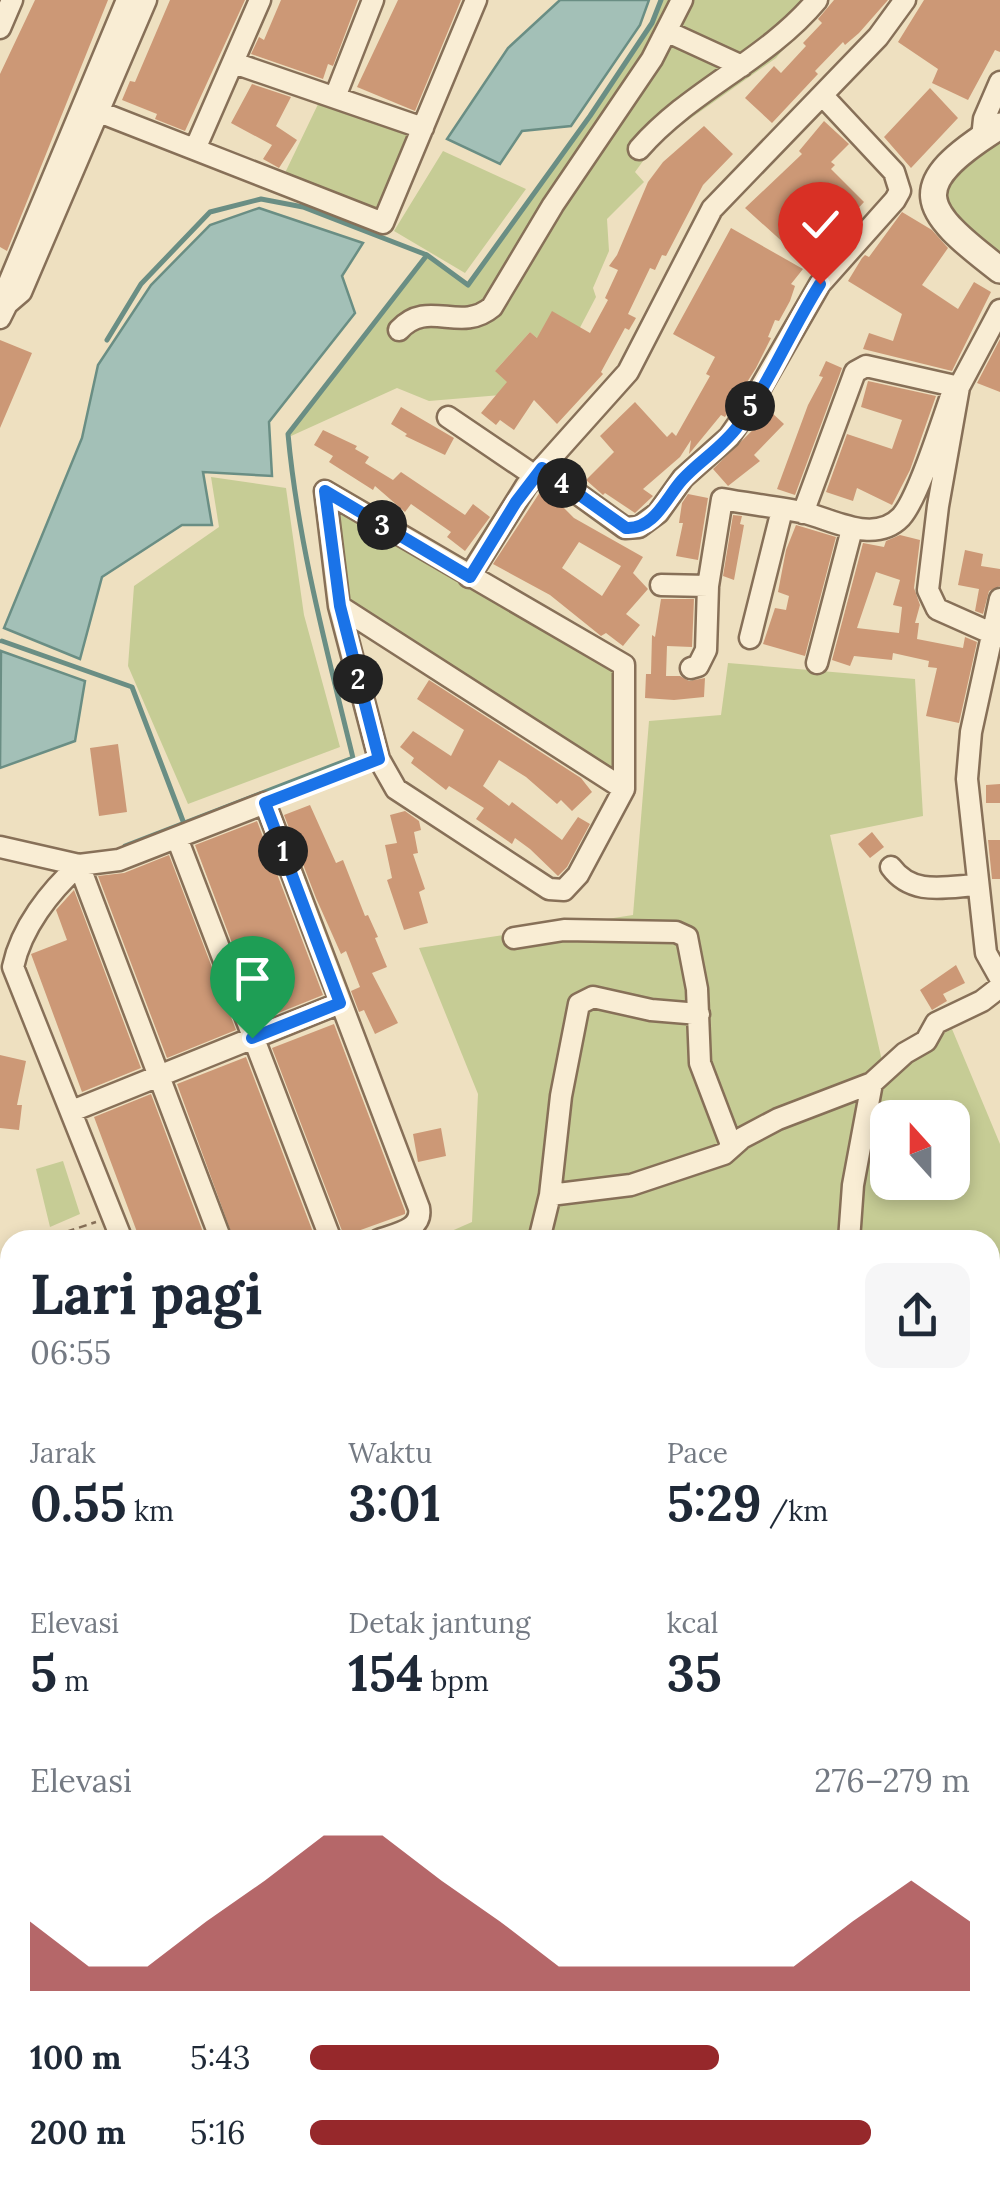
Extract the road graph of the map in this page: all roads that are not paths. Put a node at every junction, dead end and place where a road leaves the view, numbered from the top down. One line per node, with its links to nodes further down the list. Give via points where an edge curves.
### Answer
1 (12, 0): 10 (street)
2 (127, 0): 17 (street)
3 (146, 0): 17 (street)
4 (260, 0): 12 (street)
5 (373, 0): 16 (street)
6 (476, 0): 18 (street)
7 (682, 0): 11 (street)
8 (817, 0): 13 (street)
9 (905, 0): 15 (street)
10 (0, 28)
11 (668, 32): 13 (street); 25 (street, via 492,306 466,320 418,316)
12 (234, 63): 16 (street); 20 (street)
13 (742, 66): 21 (street, via 661,124)
14 (1000, 82): 19 (street, via 984,120)
15 (823, 96): 28 (street, via 712,209 628,372); 28 (street, via 894,172 900,190 820,284 739,425 638,528 626,528)
16 (335, 97): 18 (street)
17 (91, 108): 20 (street); 24 (street, via 8,286)
18 (423, 128): 20 (street, via 383,223)
19 (991, 132): 22 (street, via 936,179 933,201 950,229)
20 (196, 149)
21 (639, 149)
22 (1000, 270)
23 (1000, 310): 26 (street)
24 (2, 314)
25 (399, 330)
26 (957, 387): 29 (street, via 859,368); 30 (street, via 906,511 888,525); 36 (street, via 928,590 937,610)
27 (448, 417): 28 (street)
28 (538, 472): 31 (street)
29 (792, 512): 30 (street); 33 (street, via 722,500); 37 (street)
30 (852, 529): 38 (street)
31 (470, 577): 35 (street, via 325,491); 40 (street, via 624,665)
32 (661, 586): 33 (street)
33 (708, 586): 39 (street, via 706,650)
34 (1000, 599): 36 (street)
35 (340, 606): 40 (street); 40 (street, via 379,759 396,788 557,892 572,885)
36 (996, 636): 45 (street, via 968,750)
37 (750, 638)
38 (817, 663)
39 (691, 668)
40 (624, 788)
41 (177, 838): 43 (street, via 125,858); 49 (street, via 265,803); 51 (street)
42 (0, 847): 43 (street)
43 (78, 864): 52 (street); 54 (street, via 40,908 13,968)
44 (891, 868): 45 (street, via 918,888)
45 (977, 885): 47 (street, via 988,962)
46 (514, 938): 50 (street, via 564,930 682,934)
47 (1000, 978)
48 (1000, 988): 53 (street, via 936,1023 926,1042)
49 (340, 1003): 51 (street); 60 (street, via 421,1216)
50 (699, 1014): 55 (street, via 700,1062); 56 (street, via 594,996 579,1004)
51 (252, 1038): 52 (street); 59 (street)
52 (158, 1076): 54 (street); 58 (street)
53 (872, 1083): 55 (street, via 778,1119); 62 (street)
54 (72, 1111): 57 (street)
55 (732, 1147): 56 (street, via 631,1185)
56 (550, 1196): 61 (street)
57 (118, 1230)
58 (216, 1230)
59 (327, 1230)
60 (405, 1230)
61 (542, 1230)
62 (850, 1230)

